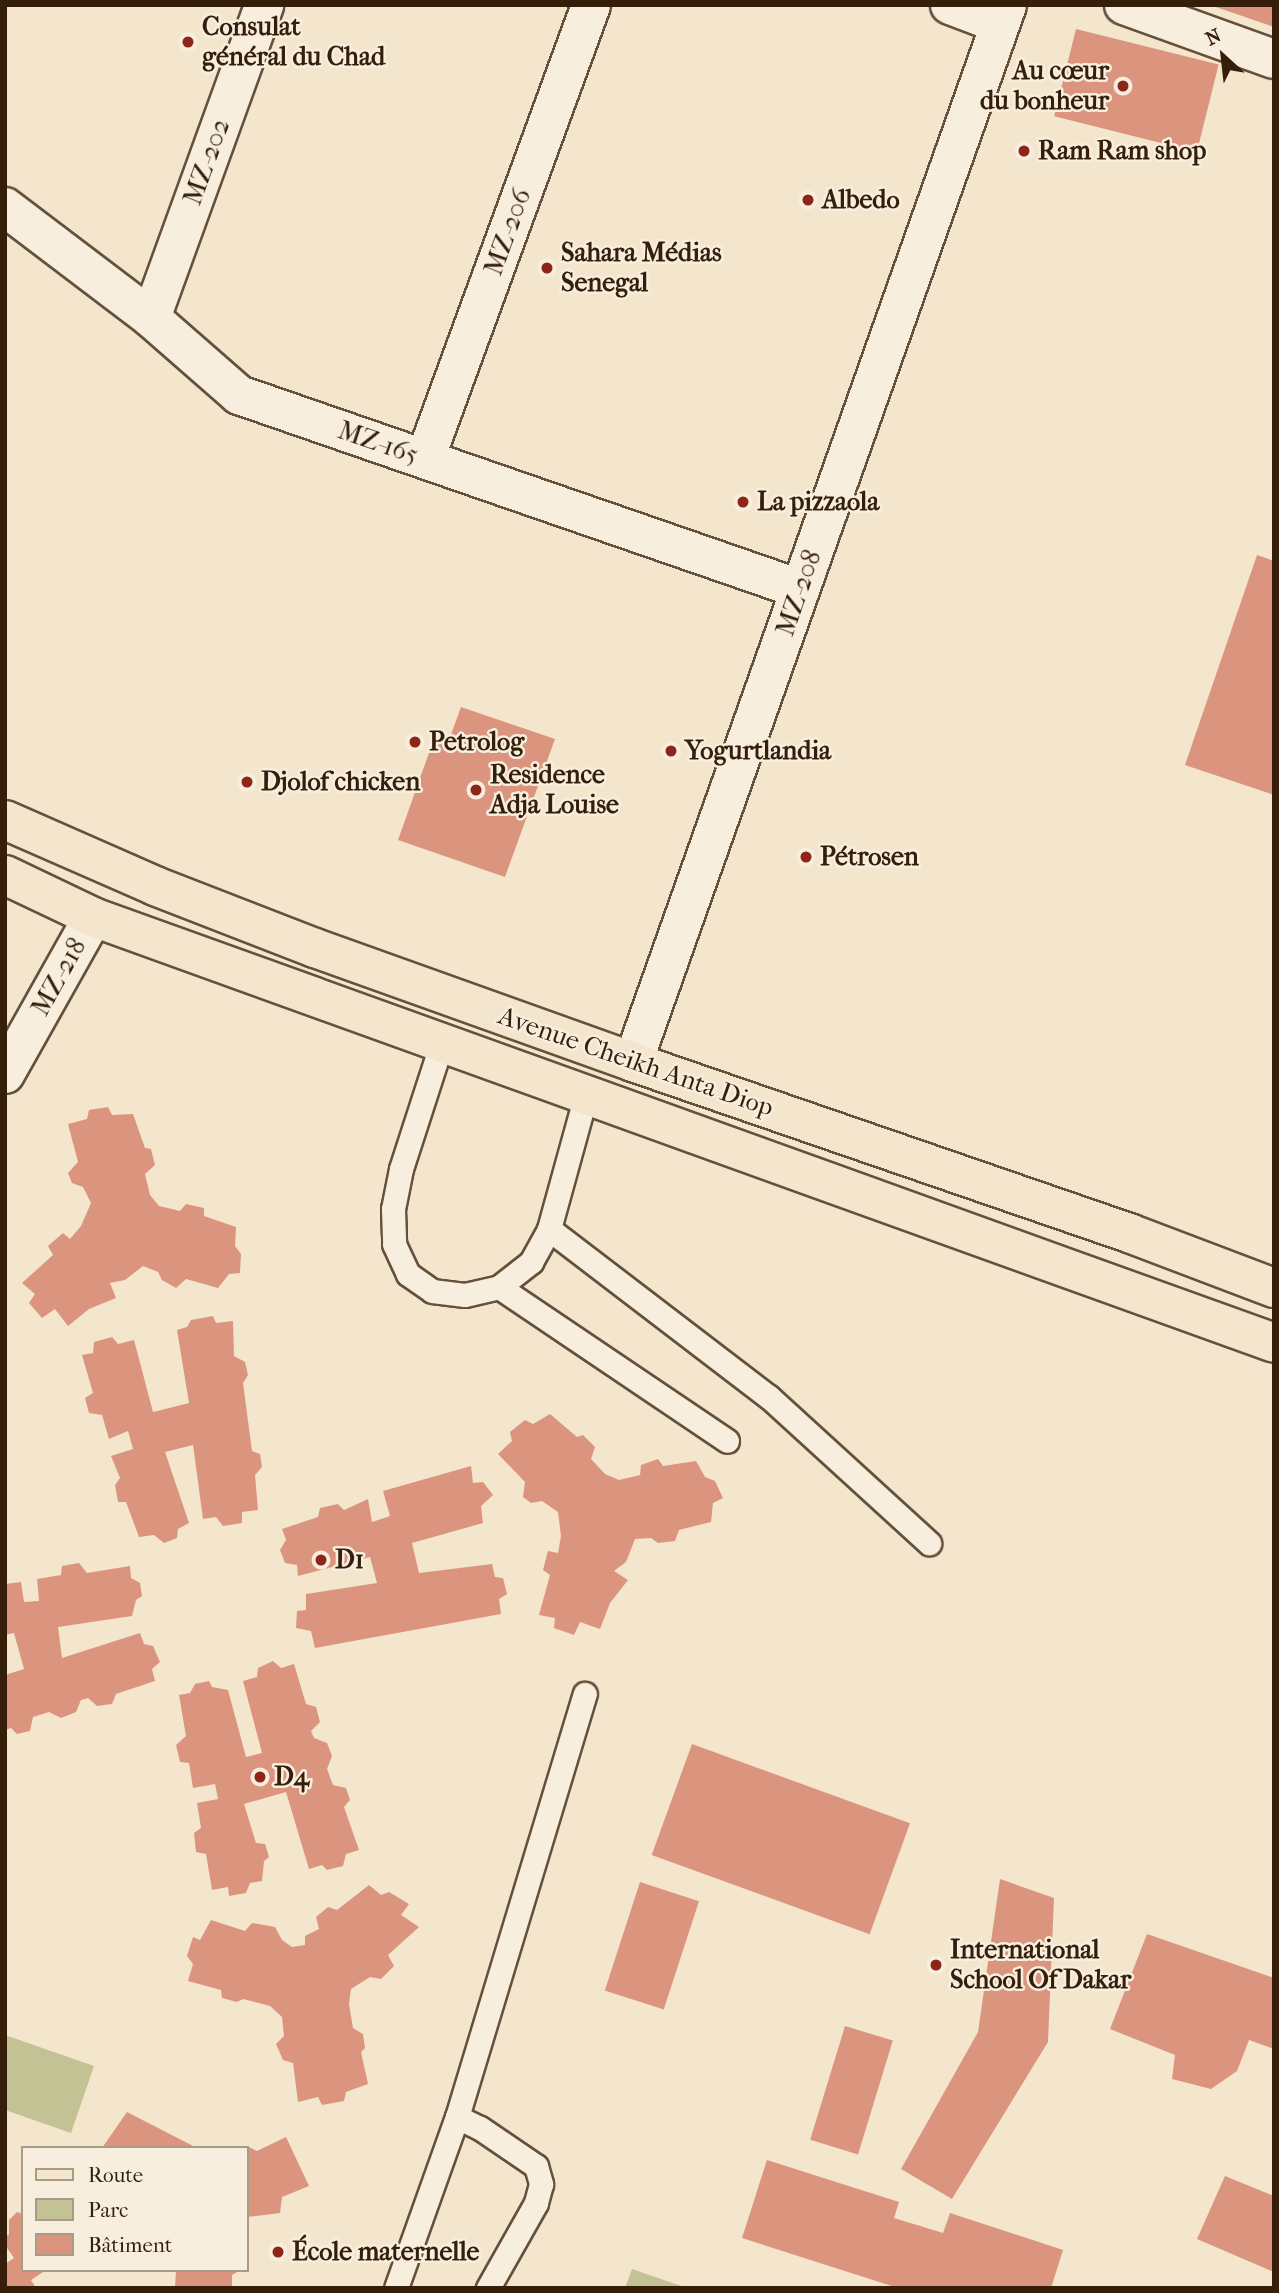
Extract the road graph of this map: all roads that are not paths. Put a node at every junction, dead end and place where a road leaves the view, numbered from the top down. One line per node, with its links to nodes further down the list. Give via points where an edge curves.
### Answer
1 (264, 5): 8 (street, MZ-202)
2 (591, 5): 9 (street, MZ-206)
3 (950, 5): 5 (street)
4 (1124, 5): 6 (street)
5 (1003, 15): 10 (street, MZ-208)
6 (1274, 59)
7 (5, 206): 8 (street, MZ-165)
8 (150, 318): 9 (street, MZ-165, via 239,395)
9 (425, 459): 10 (street, MZ-165)
10 (800, 589): 15 (street, MZ-208)
11 (5, 820): 15 (main road, Avenue Cheikh Anta Diop, via 155,886)
12 (5, 875): 13 (main road, Avenue Cheikh Anta Diop)
13 (93, 917): 14 (main road, Avenue Cheikh Anta Diop); 16 (street, MZ-218)
14 (442, 1042): 17 (main road, Avenue Cheikh Anta Diop); 19 (lane, via 401,1169 393,1209 394,1244 408,1275 432,1291 465,1295)
15 (634, 1062): 20 (main road, Avenue Cheikh Anta Diop, via 1129,1233)
16 (5, 1074)
17 (586, 1095): 18 (lane); 21 (main road, Avenue Cheikh Anta Diop)
18 (549, 1229): 19 (lane, via 531,1262); 23 (lane, via 769,1397)
19 (499, 1287): 22 (lane)
20 (1274, 1288)
21 (1274, 1343)
22 (727, 1441)
23 (929, 1543)
24 (585, 1695): 25 (lane)
25 (457, 2117): 26 (lane); 27 (lane, via 536,2166 541,2184 536,2203)
26 (396, 2288)
27 (488, 2288)

